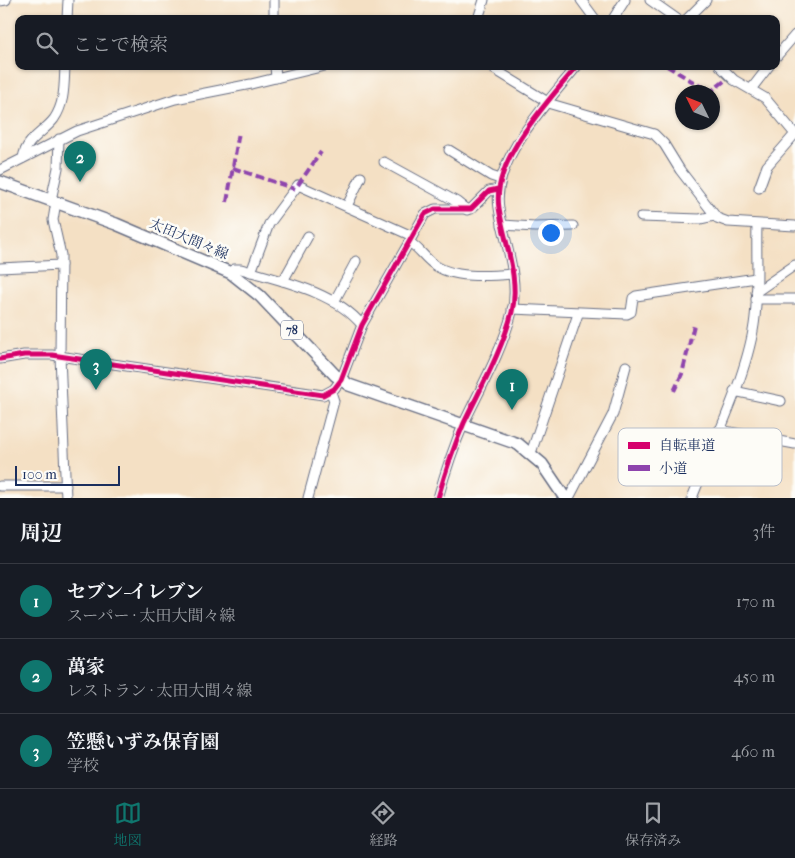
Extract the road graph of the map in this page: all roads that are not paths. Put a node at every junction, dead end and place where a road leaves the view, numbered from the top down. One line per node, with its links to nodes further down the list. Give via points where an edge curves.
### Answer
1 (6, 0): 9 (street)
2 (68, 0): 10 (street)
3 (274, 0): 11 (street)
4 (484, 0): 12 (street)
5 (581, 0): 13 (street)
6 (625, 0): 14 (street)
7 (650, 0): 15 (street)
8 (706, 0): 16 (street)
9 (0, 1)
10 (67, 15)
11 (274, 15)
12 (479, 15)
13 (593, 15)
14 (616, 15)
15 (671, 15)
16 (691, 15)
17 (795, 35): 18 (street)
18 (780, 52)
19 (65, 70): 32 (street, via 61,105 53,120 32,139)
20 (275, 70): 26 (street)
21 (309, 70): 26 (street)
22 (496, 70): 28 (street)
23 (574, 70): 28 (street)
24 (724, 70): 27 (street, via 734,80)
25 (766, 70): 27 (street)
26 (276, 78): 30 (street, via 183,97)
27 (752, 88): 29 (street, via 765,98)
28 (548, 102): 36 (street); 43 (street, via 654,134)
29 (795, 134): 38 (street, via 766,166)
30 (59, 139): 32 (street); 40 (street)
31 (449, 150): 36 (street)
32 (23, 158): 34 (street)
33 (384, 162): 42 (street)
34 (0, 170)
35 (362, 177): 41 (street)
36 (500, 179): 39 (street)
37 (0, 182): 40 (main road, 太田大間々線 / 78)
38 (759, 188)
39 (498, 189): 42 (street, via 489,191 474,208); 45 (street)
40 (53, 201): 52 (street); 56 (main road, 太田大間々線 / 78)
41 (347, 206): 50 (street); 55 (street, via 298,185 269,224)
42 (467, 210): 50 (street, via 435,209 427,212)
43 (714, 216): 44 (street, via 700,219); 46 (street, via 724,221)
44 (641, 217)
45 (502, 225): 47 (street); 57 (street)
46 (756, 225): 48 (street); 58 (street)
47 (573, 226)
48 (795, 226)
49 (308, 236): 59 (street)
50 (410, 239): 57 (street, via 432,264 446,270 458,274); 65 (street)
51 (356, 261): 62 (street)
52 (61, 265): 54 (street); 66 (street)
53 (795, 265): 60 (street)
54 (0, 268)
55 (251, 272): 56 (street, via 237,269); 59 (street)
56 (231, 273): 69 (main road, 太田大間々線 / 78, via 260,296)
57 (512, 274): 63 (street)
58 (756, 278): 60 (street); 64 (street, via 636,296 627,314)
59 (283, 281): 62 (street)
60 (756, 295): 61 (street); 70 (street, via 752,335)
61 (795, 299)
62 (334, 302): 65 (street)
63 (512, 310): 64 (street); 73 (street, via 505,335)
64 (578, 314): 77 (street)
65 (362, 325): 69 (street)
66 (60, 356): 67 (street); 71 (street, via 323,395); 79 (street)
67 (0, 359)
68 (626, 366): 84 (street, via 613,414)
69 (341, 380): 71 (street); 73 (main road, 太田大間々線 / 78, via 357,389)
70 (734, 391): 72 (street); 74 (street)
71 (331, 392): 82 (street, via 334,401)
72 (781, 401)
73 (463, 426): 77 (main road, 太田大間々線 / 78, via 518,444); 83 (street)
74 (719, 428)
75 (782, 442): 76 (street)
76 (795, 444)
77 (530, 453): 84 (main road, 太田大間々線 / 78)
78 (0, 486): 79 (street)
79 (66, 486): 81 (street)
80 (697, 486): 85 (street)
81 (66, 498)
82 (308, 498)
83 (438, 498)
84 (567, 498)
85 (692, 498)

